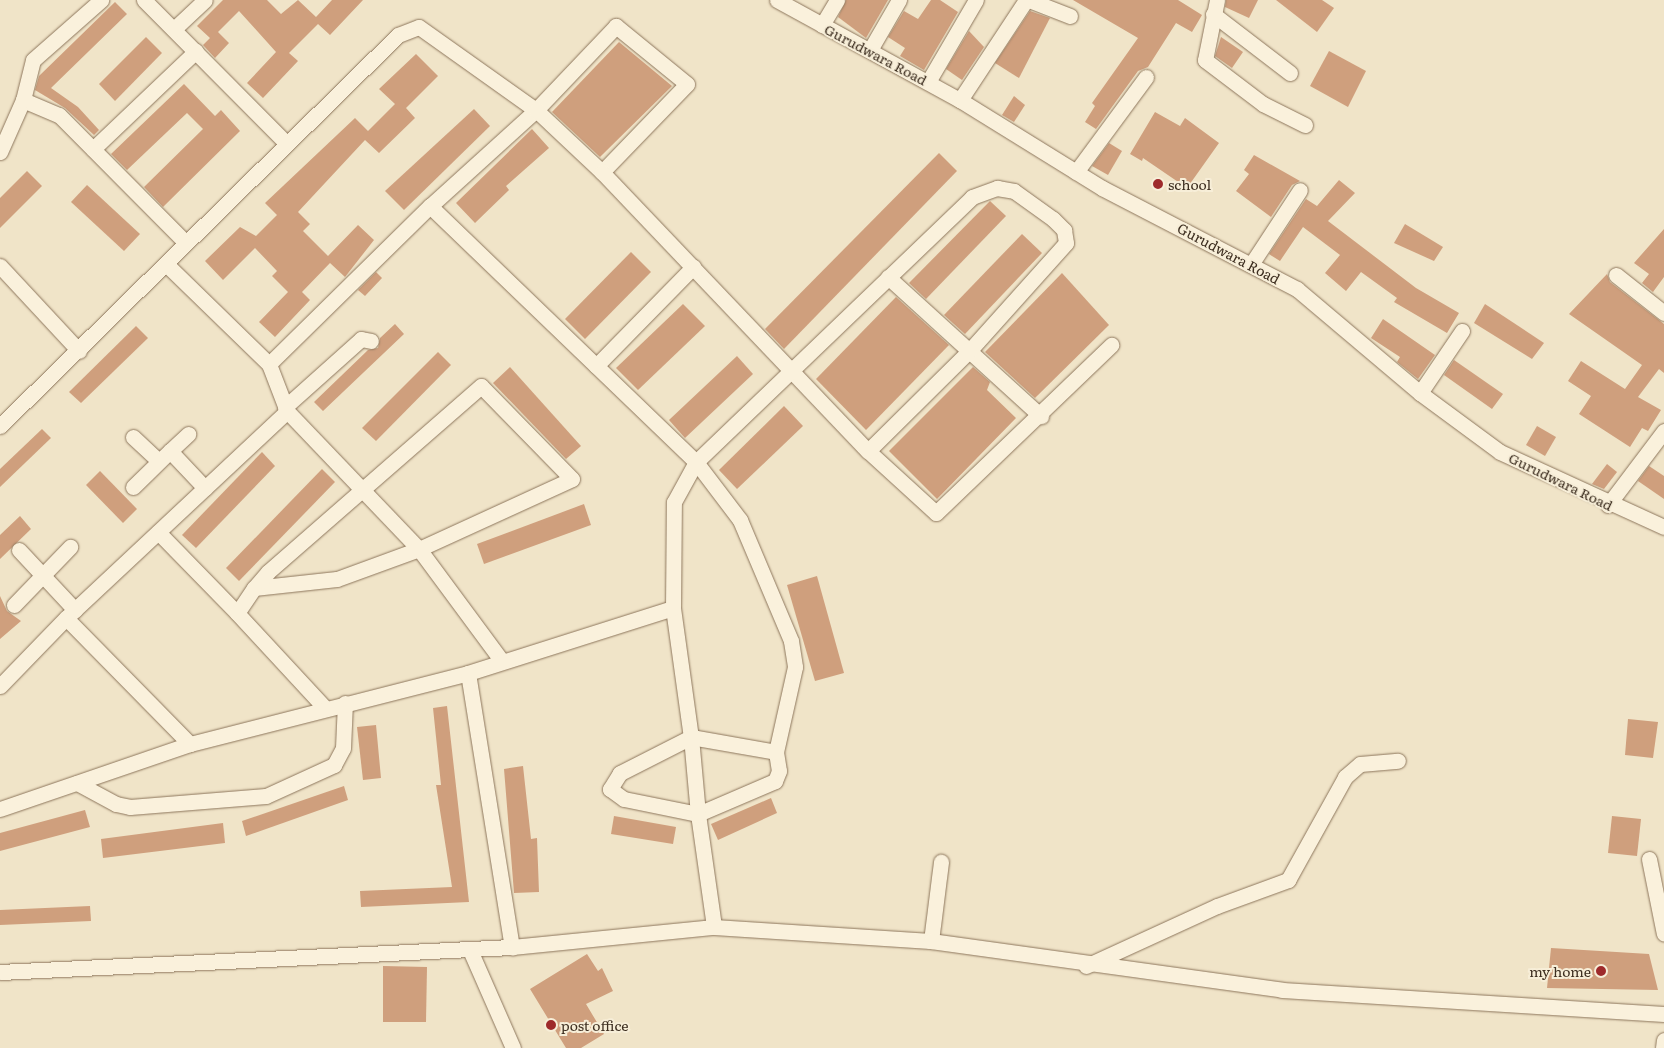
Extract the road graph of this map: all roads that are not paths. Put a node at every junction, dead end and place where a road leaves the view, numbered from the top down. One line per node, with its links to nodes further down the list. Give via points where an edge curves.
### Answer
1 (101, 0): 18 (street, via 40,49 25,81)
2 (144, 0): 12 (street)
3 (205, 0): 12 (street)
4 (777, 0): 11 (street, Gurudwara Road)
5 (836, 0): 11 (street)
6 (899, 0): 13 (street)
7 (976, 0): 17 (street)
8 (1027, 0): 10 (street); 19 (street)
9 (1215, 7): 15 (street); 21 (street, via 1204,49 1212,69 1278,114)
10 (1070, 16)
11 (822, 25): 13 (street, Gurudwara Road)
12 (174, 29): 14 (street)
13 (870, 50): 17 (street, Gurudwara Road)
14 (196, 51): 22 (street); 23 (street)
15 (1290, 73)
16 (1146, 77): 26 (street)
17 (928, 82): 19 (street, Gurudwara Road)
18 (24, 100): 23 (street, via 59,115); 24 (street)
19 (960, 100): 26 (street, Gurudwara Road)
20 (536, 110): 22 (street, via 419,27 409,28); 25 (street); 25 (street, via 616,26 687,84); 28 (street)
21 (1306, 125)
22 (286, 143): 29 (street)
23 (93, 149): 29 (street)
24 (0, 152)
25 (602, 172): 33 (street)
26 (1076, 172): 30 (street, Gurudwara Road)
27 (1300, 190): 30 (street)
28 (430, 206): 42 (street); 43 (street)
29 (186, 243): 31 (street)
30 (1252, 263): 45 (street, Gurudwara Road, via 1297,289)
31 (166, 264): 40 (street); 42 (street)
32 (0, 266): 40 (street)
33 (693, 267): 43 (street); 44 (street)
34 (1616, 275): 36 (street)
35 (888, 278): 41 (street); 41 (street, via 972,197 997,188 1014,192 1053,219 1064,230 1066,243 1059,256); 44 (street)
36 (1664, 312)
37 (1462, 332): 45 (street)
38 (371, 341): 46 (street, via 361,339)
39 (1111, 345): 47 (street)
40 (79, 351): 48 (street)
41 (969, 352): 47 (street); 53 (street)
42 (269, 364): 46 (street)
43 (596, 366): 55 (street)
44 (792, 370): 53 (street); 55 (street)
45 (1420, 393): 59 (street, Gurudwara Road, via 1500,452)
46 (286, 409): 57 (street); 58 (street)
47 (1041, 416): 53 (street, via 936,513)
48 (0, 426)
49 (1664, 431): 59 (street)
50 (188, 434): 52 (street)
51 (133, 437): 54 (street)
52 (170, 451): 54 (street); 57 (street)
53 (868, 451)
54 (159, 461): 56 (street)
55 (696, 462): 68 (street, via 674,502); 78 (street, via 740,520 791,640 795,666)
56 (133, 487)
57 (205, 488): 61 (street)
58 (360, 490): 64 (street); 64 (street, via 481,386 572,479); 66 (street)
59 (1608, 504): 60 (street, Gurudwara Road)
60 (1664, 527)
61 (158, 532): 69 (street); 70 (street)
62 (70, 547): 65 (street)
63 (19, 550): 65 (street)
64 (419, 550): 66 (street, via 337,579); 71 (street)
65 (43, 576): 67 (street); 70 (street)
66 (254, 588): 69 (street)
67 (14, 605)
68 (674, 608): 71 (street); 76 (street)
69 (237, 613): 75 (street)
70 (70, 614): 73 (street); 77 (street)
71 (501, 660): 72 (street)
72 (468, 673): 74 (street); 88 (street)
73 (0, 686)
74 (346, 703): 75 (street); 80 (street, via 343,748 334,765 266,796 130,807 116,804)
75 (325, 708): 77 (street)
76 (691, 737): 78 (street); 82 (street); 82 (street, via 620,772 610,789 624,799)
77 (190, 744): 80 (street)
78 (776, 752): 82 (street, via 779,771 775,781)
79 (1398, 761): 90 (street, via 1360,764 1345,777 1288,880 1217,906)
80 (77, 783): 81 (street)
81 (0, 809)
82 (698, 814): 85 (street)
83 (1649, 859): 86 (street)
84 (941, 862): 87 (street)
85 (714, 926): 87 (street); 88 (street)
86 (1664, 934)
87 (931, 941): 90 (street)
88 (512, 947): 89 (street)
89 (470, 950): 91 (street); 94 (street)
90 (1086, 966): 92 (street, via 1282,990)
91 (0, 972)
92 (1664, 1014)
93 (1664, 1040): 95 (street)
94 (513, 1048)
95 (1663, 1048)

